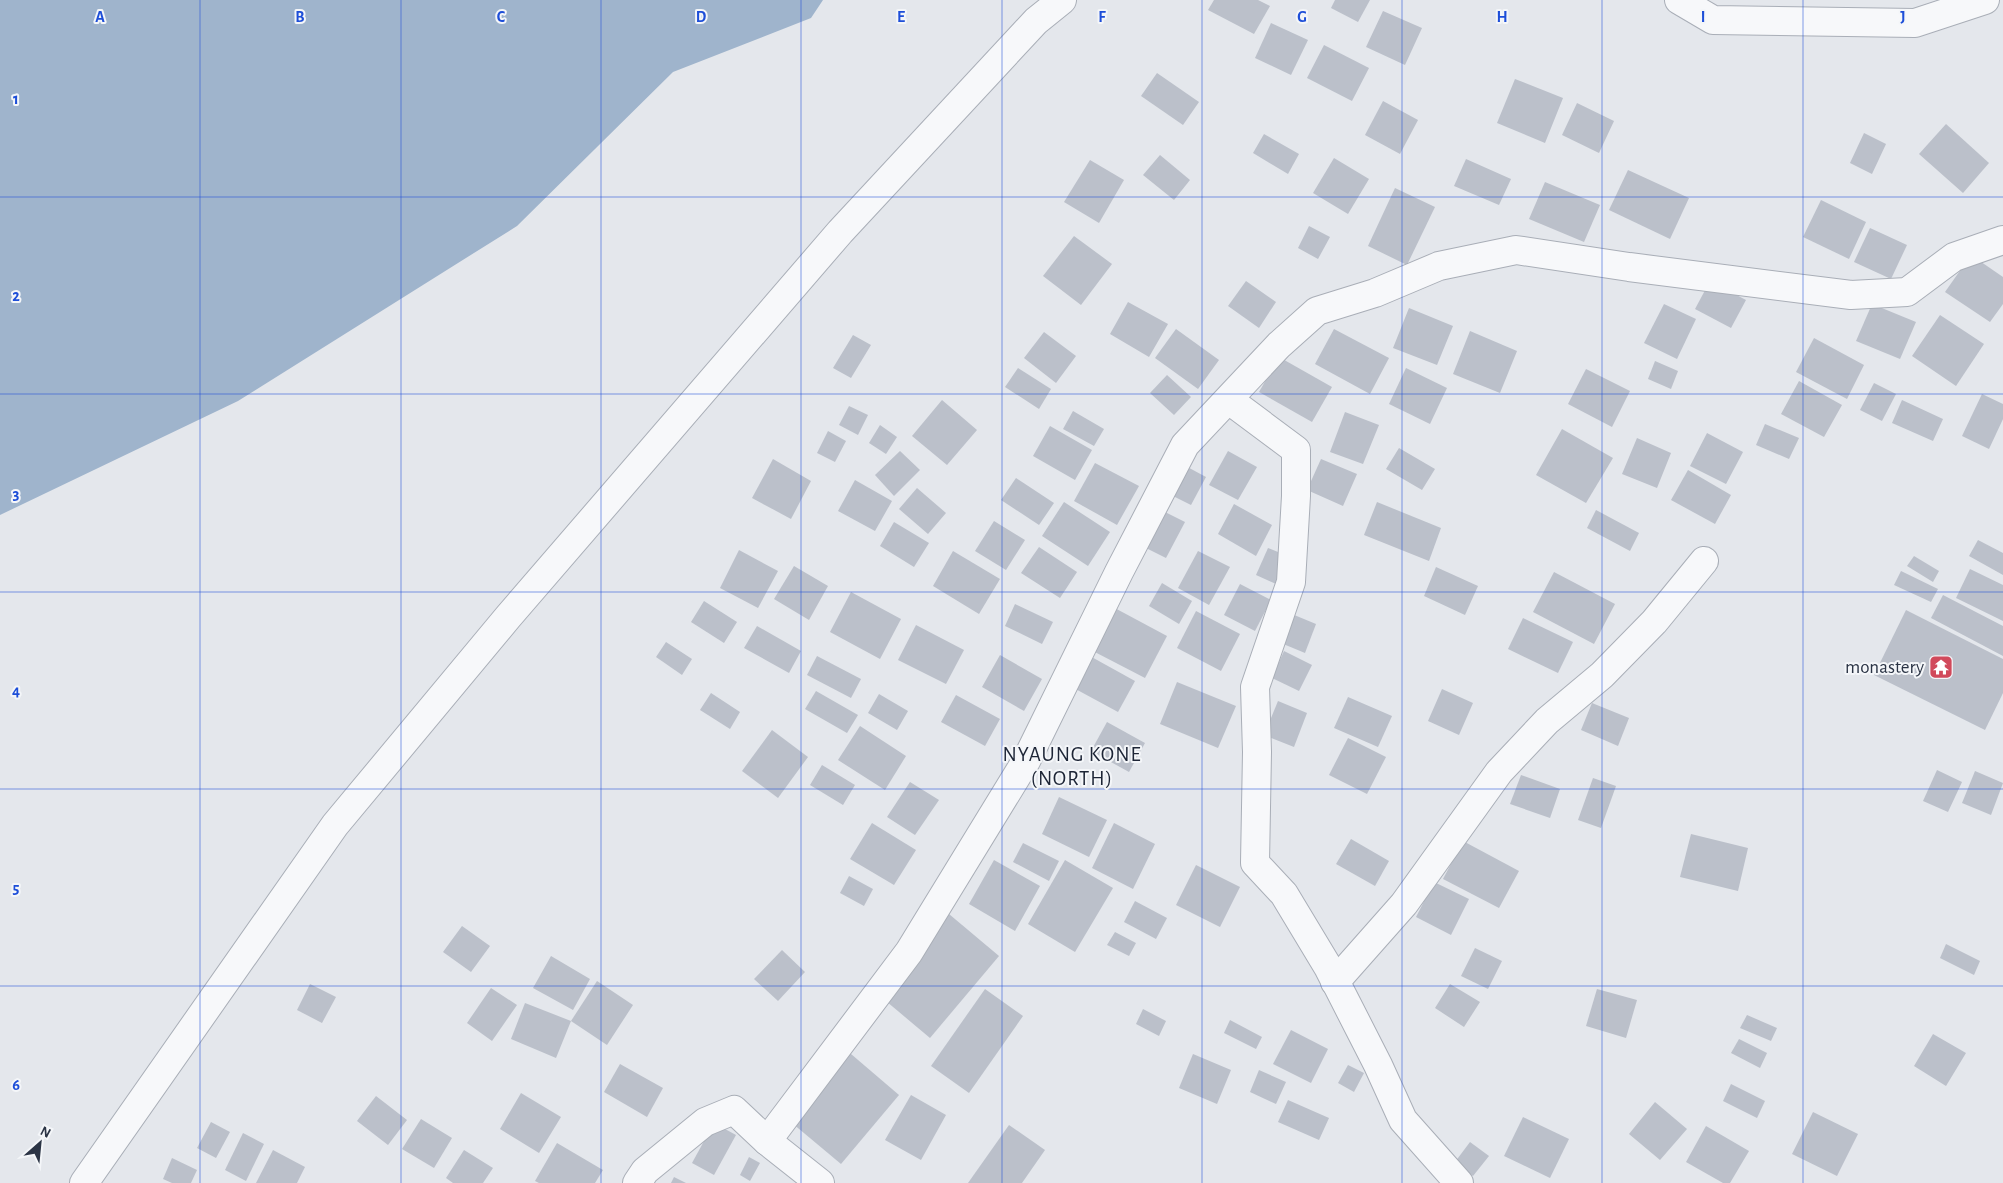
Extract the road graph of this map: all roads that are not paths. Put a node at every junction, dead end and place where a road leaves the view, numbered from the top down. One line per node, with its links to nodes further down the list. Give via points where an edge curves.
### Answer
1 (1062, 0): 9 (street, via 1036,21 840,232 508,617 335,825)
2 (1678, 0): 3 (street, via 1713,20 1915,23)
3 (1985, 0)
4 (2003, 240): 5 (street, via 1954,257 1907,292 1851,295 1516,250 1439,266 1375,293 1317,311)
5 (1229, 400): 7 (street, via 1296,450 1291,582 1255,687 1255,863 1284,894); 8 (street, via 1186,445 1127,555 1026,761 909,952)
6 (1704, 561): 7 (street, via 1647,629 1602,675 1547,721 1499,772 1404,904)
7 (1335, 982): 12 (street, via 1403,1120)
8 (767, 1141): 10 (street, via 734,1110 705,1122 645,1171); 11 (street)
9 (84, 1183)
10 (637, 1183)
11 (820, 1183)
12 (1459, 1183)

